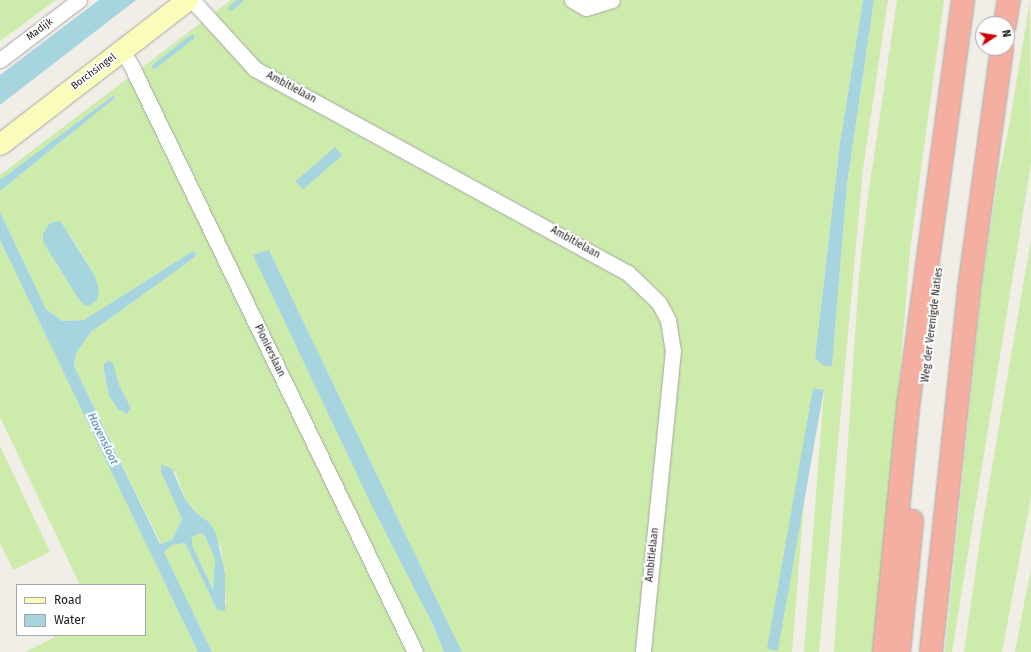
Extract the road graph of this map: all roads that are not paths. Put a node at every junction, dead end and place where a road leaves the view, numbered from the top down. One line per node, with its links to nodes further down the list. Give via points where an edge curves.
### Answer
1 (79, 0): 12 (street, Madijk)
2 (187, 0): 10 (main road, Borchsingel)
3 (192, 0): 15 (street, Ambitielaan, via 256,69 628,272 659,303 668,320 673,350)
4 (572, 0): 5 (street, via 586,8)
5 (612, 0)
6 (963, 0): 16 (highway, via 909,399)
7 (976, 0): 17 (highway, Weg der Verenigde Naties, via 928,366)
8 (1009, 0): 9 (highway)
9 (1006, 16)
10 (122, 51): 13 (main road, Borchsingel); 14 (street, Pionierslaan)
11 (1001, 56): 18 (highway, via 969,289)
12 (0, 60)
13 (0, 144)
14 (415, 652)
15 (643, 652)
16 (884, 652)
17 (899, 652)
18 (931, 652)

